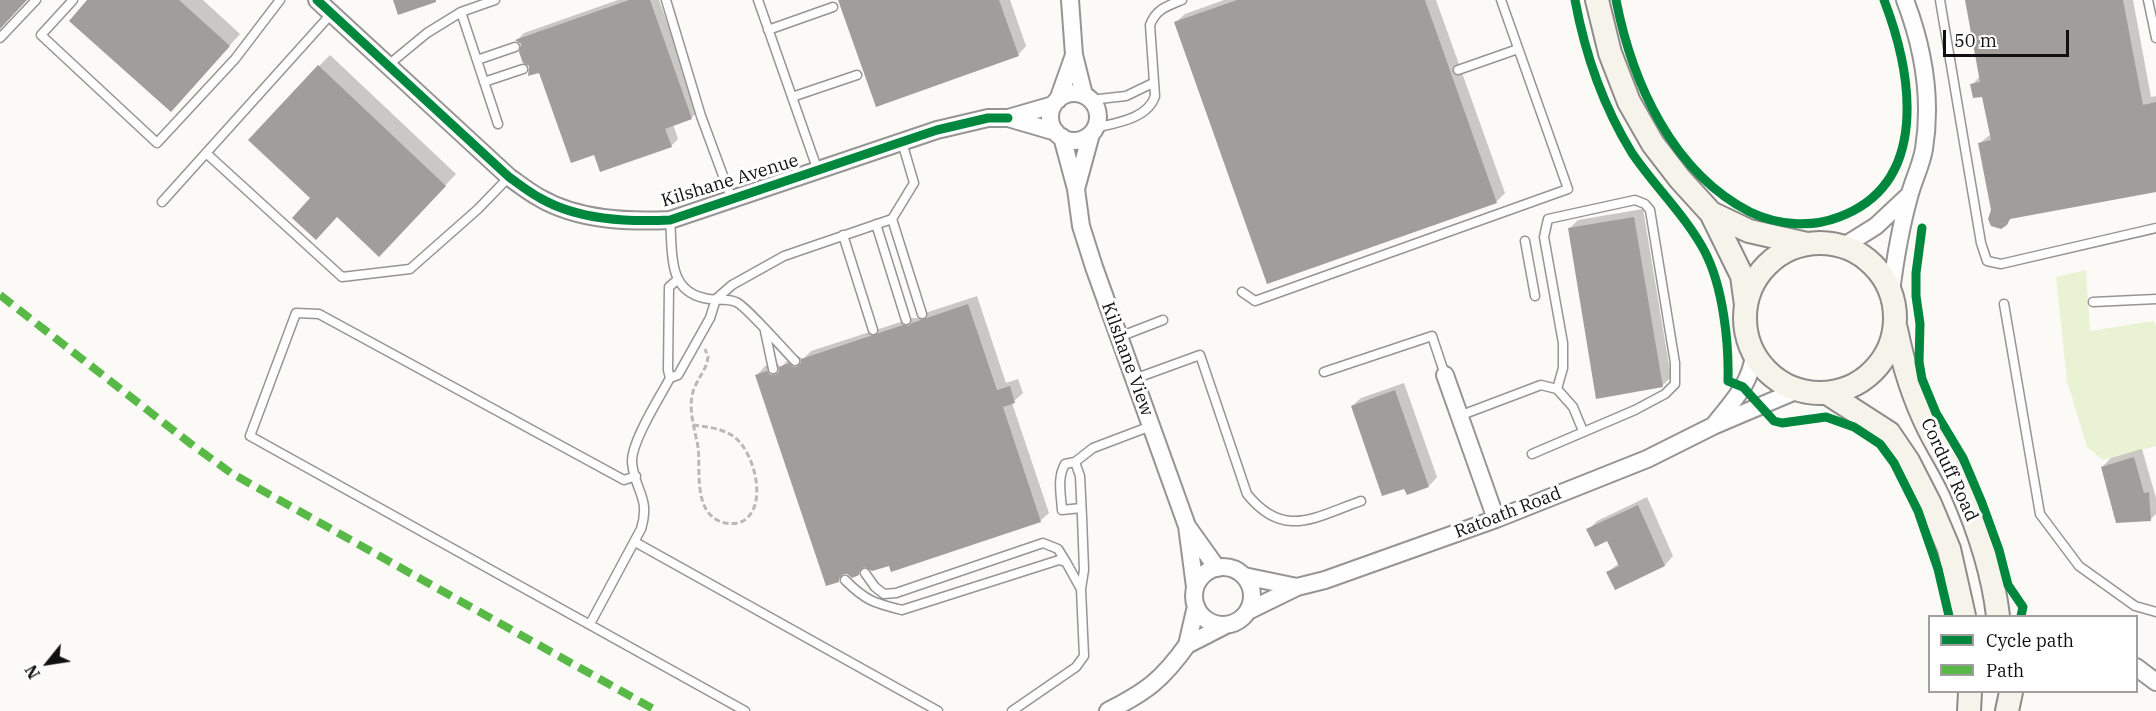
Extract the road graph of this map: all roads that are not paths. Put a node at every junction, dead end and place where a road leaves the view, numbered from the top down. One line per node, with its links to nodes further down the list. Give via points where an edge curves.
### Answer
1 (36, 0): 19 (lane)
2 (73, 0): 3 (lane, via 41,35 157,143 235,59)
3 (280, 0)
4 (317, 0): 17 (street, Kilshane Avenue)
5 (495, 0): 16 (lane)
6 (666, 0): 44 (lane)
7 (758, 0): 18 (lane)
8 (1070, 0): 23 (street)
9 (1182, 0): 30 (lane, via 1153,16)
10 (1501, 0): 22 (lane)
11 (1597, 0): 46 (street, via 1610,52 1629,102 1653,144)
12 (1905, 0): 43 (street, via 1917,37 1926,88 1923,150)
13 (1940, 0): 50 (lane, via 1987,261 2001,264)
14 (2148, 0): 20 (lane)
15 (833, 7): 18 (lane)
16 (461, 12): 24 (lane); 25 (lane, via 427,33)
17 (332, 14): 25 (street, Kilshane Avenue); 39 (lane)
18 (768, 30): 31 (lane)
19 (0, 38)
20 (2156, 38)
21 (515, 47): 24 (lane)
22 (1518, 49): 27 (lane); 56 (lane, via 1568,189 1256,301)
23 (1074, 56): 32 (street); 33 (street)
24 (477, 60): 29 (lane)
25 (387, 66): 41 (street, Kilshane Avenue)
26 (523, 69): 29 (lane)
27 (1458, 70)
28 (857, 75): 31 (lane)
29 (484, 82): 35 (lane)
30 (1153, 83): 32 (lane, via 1126,96); 36 (lane, via 1155,96 1145,110)
31 (792, 97): 40 (lane)
32 (1087, 97): 33 (street, via 1069,93); 36 (street, via 1098,113)
33 (1056, 102): 34 (street, Kilshane Avenue); 37 (street, via 1050,118)
34 (1008, 117): 37 (street, Kilshane Avenue); 38 (street, Kilshane Avenue, via 961,123)
35 (498, 124)
36 (1093, 131): 37 (street, via 1077,140); 42 (street, Kilshane View)
37 (1059, 135): 42 (street, Kilshane View)
38 (902, 142): 40 (street, Kilshane Avenue); 47 (lane, via 914,183)
39 (206, 153): 41 (lane, via 342,277 410,269); 45 (lane)
40 (818, 171): 44 (street, Kilshane Avenue)
41 (509, 177): 48 (street, Kilshane Avenue, via 541,199 586,215 634,221)
42 (1076, 189): 70 (street, Kilshane View, via 1081,226)
43 (1909, 195): 54 (street, via 1876,226); 57 (street)
44 (732, 201): 48 (street, Kilshane Avenue)
45 (162, 202)
46 (1711, 213): 53 (street, via 1749,231); 63 (street, via 1742,276)
47 (892, 219): 49 (lane); 64 (lane)
48 (670, 220): 55 (lane, via 672,267)
49 (876, 224): 51 (lane); 65 (lane)
50 (2156, 228)
51 (843, 235): 59 (lane, via 784,256 732,285); 68 (lane)
52 (1525, 241): 58 (lane)
53 (1806, 244): 54 (street); 63 (street, via 1780,254 1764,267)
54 (1844, 246): 57 (street, via 1865,257 1881,273)
55 (677, 280): 59 (lane, via 703,298); 76 (lane, via 669,287)
56 (1242, 292)
57 (1891, 292): 67 (street)
58 (1535, 296)
59 (716, 299): 69 (lane, via 738,302); 76 (lane, via 710,318 678,375)
60 (2156, 299): 61 (lane)
61 (2092, 302)
62 (2004, 304): 106 (lane, via 2040,514 2079,566 2134,606)
63 (1746, 307): 71 (street, via 1746,330)
64 (922, 314)
65 (906, 320)
66 (1163, 320): 70 (lane)
67 (1895, 325): 80 (street, via 1891,345 1878,367 1865,379); 100 (street, Corduff Road, via 1912,391 1961,488)
68 (873, 330)
69 (765, 331): 72 (lane); 73 (lane)
70 (1119, 337): 77 (street, Kilshane View)
71 (1754, 354): 79 (street, via 1772,375); 83 (street, Ratoath Road, via 1752,370 1743,387)
72 (795, 361)
73 (773, 369)
74 (1324, 372): 75 (lane, via 1432,336)
75 (1445, 375): 81 (street)
76 (670, 378): 87 (lane, via 634,447 632,464)
77 (1134, 379): 82 (street, Kilshane View); 88 (lane, via 1200,356 1247,494 1270,515 1285,522 1300,522)
78 (1557, 389): 81 (lane, via 1540,385); 84 (lane, via 1573,407); 84 (lane, via 1563,368 1563,343 1544,237 1548,219 1635,200 1645,204 1650,210 1675,384 1635,410)
79 (1798, 390): 80 (street); 83 (street, Ratoath Road)
80 (1827, 393): 107 (street, Corduff Road, via 1889,433 1908,461 1949,549)
81 (1459, 416): 90 (street)
82 (1151, 426): 86 (lane, via 1093,448); 91 (street, Kilshane View)
83 (1713, 426): 90 (street, Ratoath Road, via 1647,459)
84 (1584, 431): 85 (lane)
85 (1532, 454)
86 (1075, 462): 89 (lane, via 1080,476); 89 (lane, via 1065,464 1060,472 1062,510)
87 (636, 476): 92 (lane, via 646,508); 110 (lane, via 624,480 319,314 296,313 250,436)
88 (1361, 501)
89 (1081, 508): 101 (lane)
90 (1496, 519): 99 (street, Ratoath Road)
91 (1187, 526): 94 (street, Kilshane View); 98 (street, Kilshane View)
92 (635, 542): 110 (lane); 119 (lane)
93 (1066, 562): 101 (lane); 102 (lane, via 1058,549 1043,543); 103 (lane, via 1050,562 902,610)
94 (1216, 568): 96 (street, via 1226,567); 98 (street, via 1207,571)
95 (865, 573): 102 (lane)
96 (1244, 576): 99 (street, Ratoath Road); 105 (street, via 1252,594)
97 (845, 580): 103 (lane, via 862,597)
98 (1196, 587): 104 (street)
99 (1297, 587): 105 (street, Ratoath Road)
100 (1995, 588): 108 (street, Corduff Road); 109 (street)
101 (1081, 589): 120 (lane, via 1085,650 1081,662)
102 (884, 594): 103 (lane)
103 (878, 604)
104 (1196, 606): 111 (street, via 1206,619); 112 (street)
105 (1248, 611): 111 (street)
106 (2156, 612)
107 (1964, 615)
108 (1998, 615)
109 (2012, 615)
110 (590, 624): 118 (lane)
111 (1226, 625): 112 (street)
112 (1187, 645): 121 (street, via 1156,683)
113 (2138, 668): 114 (street)
114 (2156, 682)
115 (1970, 693): 122 (street)
116 (2004, 693): 123 (street)
117 (2011, 693): 123 (street)
118 (745, 711)
119 (938, 711)
120 (1012, 711)
121 (1108, 711)
122 (1969, 711)
123 (2005, 711)

